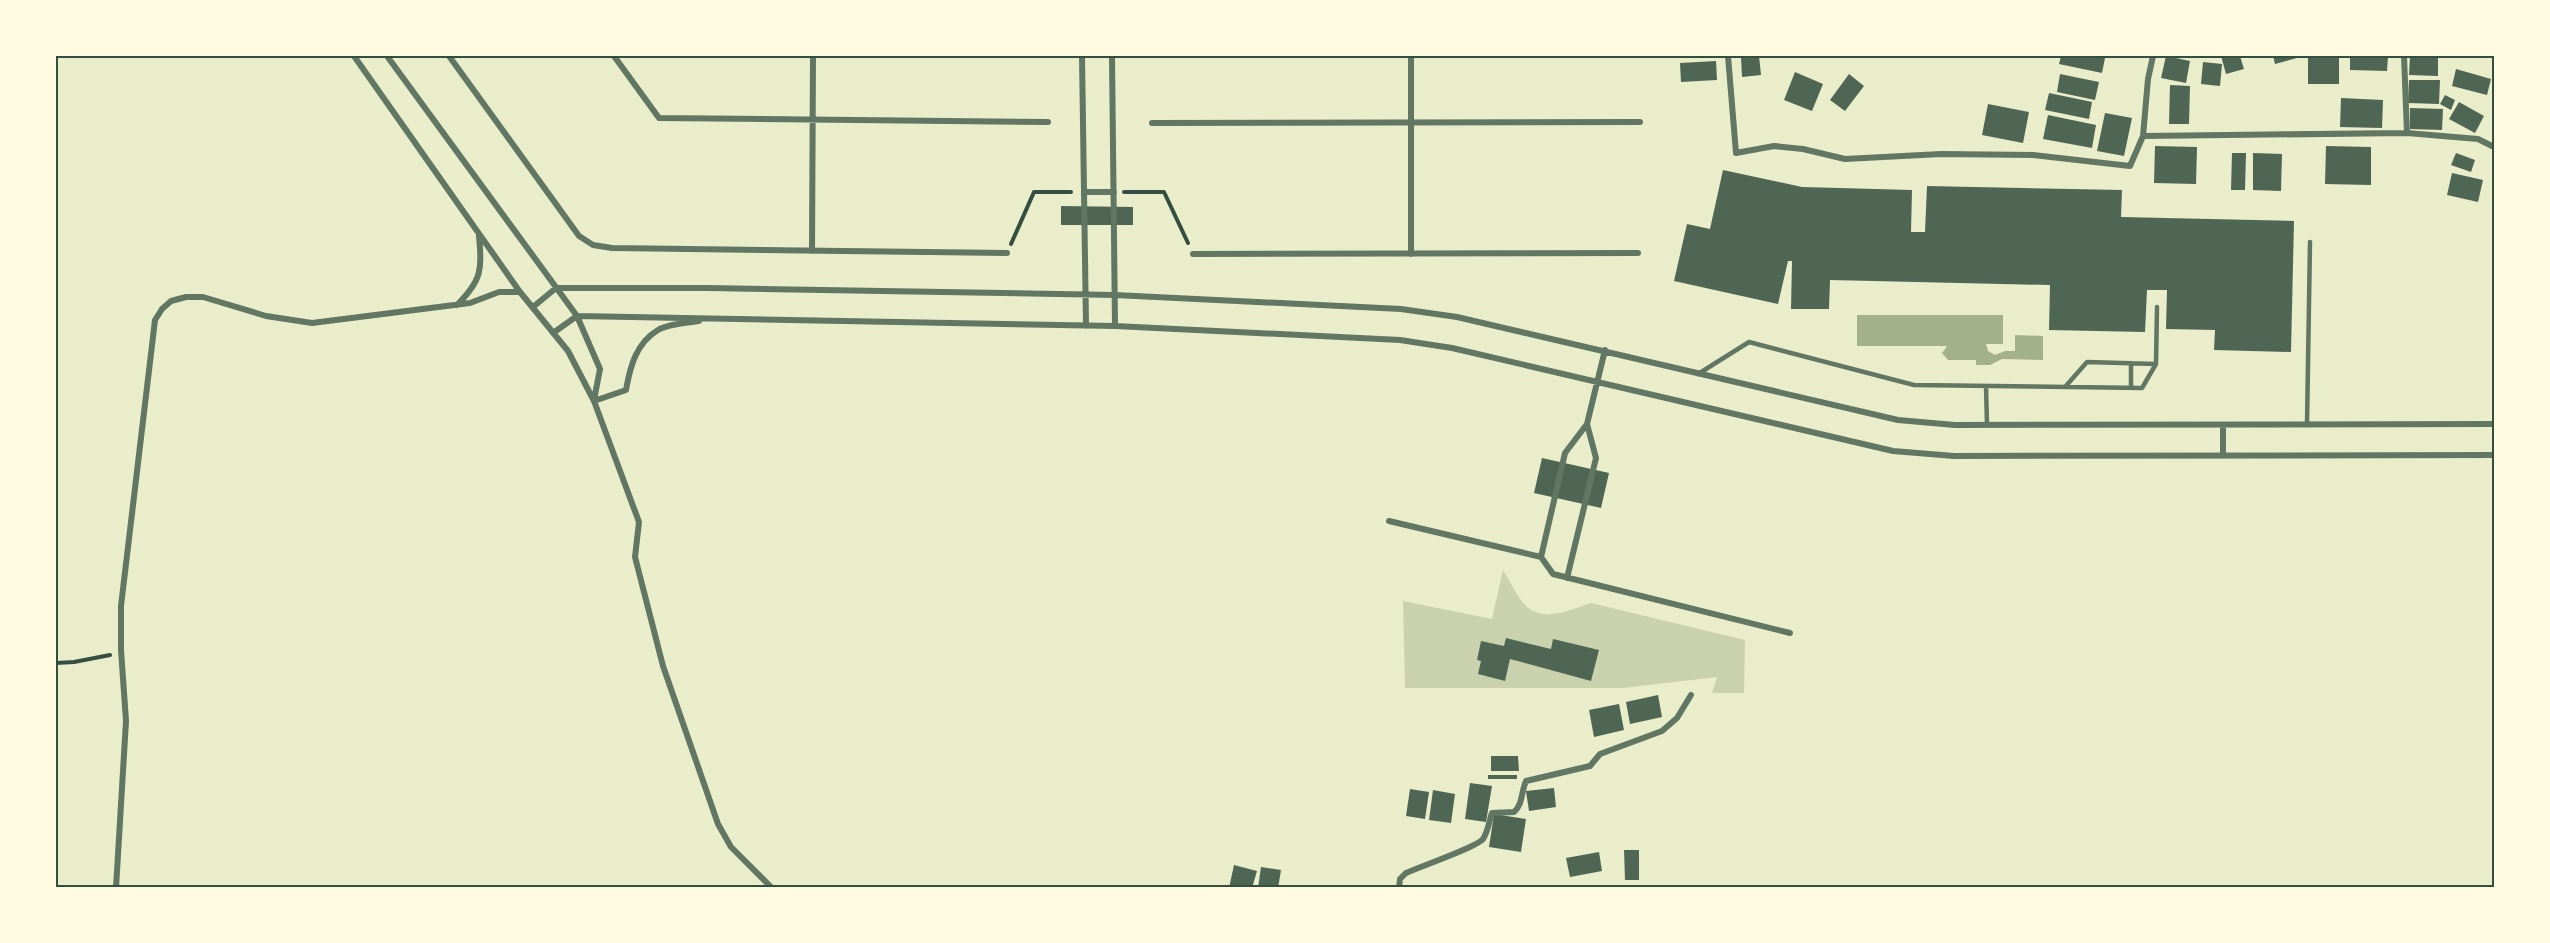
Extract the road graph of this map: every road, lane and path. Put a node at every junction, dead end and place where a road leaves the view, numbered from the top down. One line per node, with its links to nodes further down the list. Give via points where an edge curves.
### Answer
1 (354, 56): 22 (street)
2 (387, 56): 29 (street)
3 (449, 56): 24 (street, via 579,236 593,245)
4 (614, 56): 12 (street, via 659,118)
5 (813, 56): 12 (street)
6 (1082, 56): 20 (street)
7 (1112, 56): 21 (street)
8 (1411, 56): 16 (street)
9 (1728, 56): 18 (street, via 1736,153 1774,146 1845,159 2033,155 2130,166)
10 (2153, 56): 18 (street)
11 (2404, 56): 17 (street)
12 (812, 119): 13 (street); 24 (street)
13 (1047, 122)
14 (1640, 122): 16 (street)
15 (1152, 123): 16 (street)
16 (1411, 123): 28 (street)
17 (2407, 133): 18 (street); 19 (street, via 2478,139)
18 (2144, 136)
19 (2494, 147)
20 (1084, 192): 21 (street); 25 (path, via 1034,192); 31 (street)
21 (1114, 192): 27 (path, via 1164,192); 32 (street)
22 (479, 234): 30 (street); 33 (street, via 481,264 474,288)
23 (2310, 242): 54 (lane)
24 (812, 250): 25 (street)
25 (1007, 253)
26 (1638, 253): 28 (street)
27 (1193, 254): 28 (street)
28 (1411, 254)
29 (556, 288): 31 (street); 34 (street); 36 (street)
30 (520, 292): 33 (street, via 499,292); 34 (street)
31 (1086, 294): 32 (street); 38 (street)
32 (1115, 295): 39 (street); 41 (street, via 1401,309 1457,317)
33 (457, 305): 61 (street, via 312,323 266,316 203,297 171,301 162,309 155,320 122,606)
34 (533, 307): 40 (street)
35 (2157, 307): 43 (lane)
36 (576, 316): 37 (street); 40 (street); 49 (street, via 600,369)
37 (710, 318): 38 (street); 49 (street, via 658,330 640,347 630,364 626,390)
38 (1086, 326): 39 (street)
39 (1115, 326): 45 (street, via 1400,340)
40 (553, 333): 49 (street, via 568,351)
41 (1605, 350): 44 (street); 45 (street)
42 (2131, 363): 43 (lane); 47 (lane, via 2087,362); 48 (lane)
43 (2156, 364): 48 (lane, via 2142,388)
44 (1698, 374): 46 (lane, via 1749,342 1914,385); 53 (street, via 1898,420)
45 (1597, 380): 50 (street); 55 (street, via 1893,451 1953,456)
46 (1986, 386): 47 (lane); 53 (lane)
47 (2065, 387): 48 (lane)
48 (2131, 388)
49 (594, 401): 65 (street, via 639,522 635,557 663,666 718,824 731,847)
50 (1587, 424): 58 (street, via 1565,453); 59 (street, via 1596,458)
51 (2223, 424): 53 (street); 54 (street); 55 (street)
52 (2494, 424): 54 (street)
53 (1987, 425)
54 (2307, 425)
55 (2223, 455): 56 (street)
56 (2494, 455)
57 (1389, 521): 58 (street)
58 (1541, 557): 59 (street, via 1553,574)
59 (1567, 578): 60 (street)
60 (1790, 633)
61 (121, 650): 62 (path, via 104,657); 64 (street, via 126,721)
62 (56, 663)
63 (1691, 695): 66 (street, via 1677,718 1662,730 1600,754 1590,766 1526,781 1520,807 1515,812 1492,813 1484,838 1477,845 1406,873)
64 (116, 888)
65 (772, 888)
66 (1400, 888)

